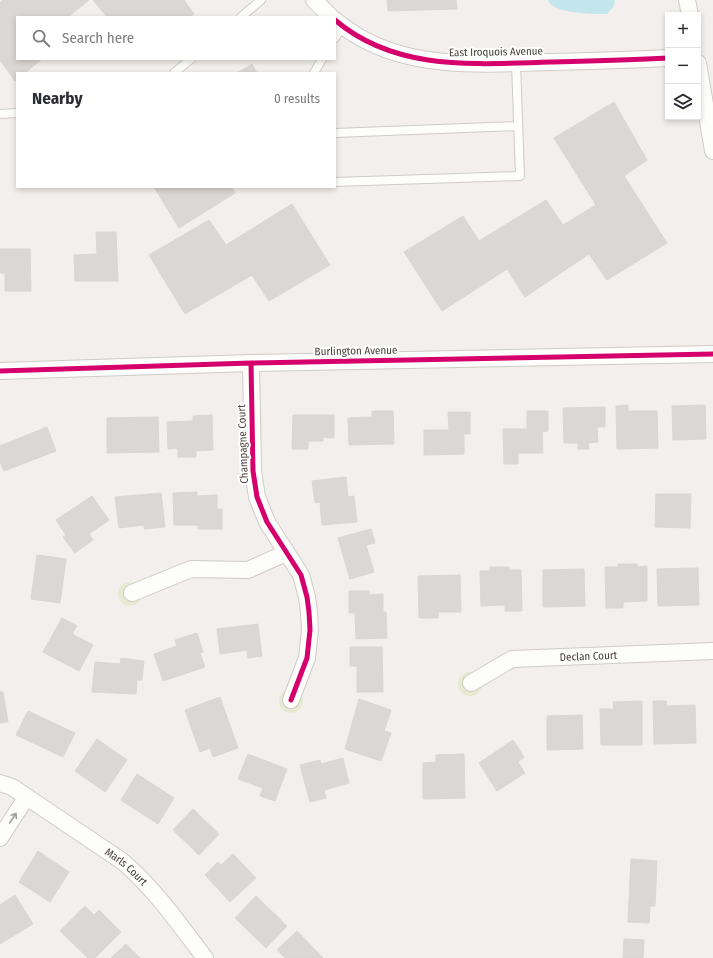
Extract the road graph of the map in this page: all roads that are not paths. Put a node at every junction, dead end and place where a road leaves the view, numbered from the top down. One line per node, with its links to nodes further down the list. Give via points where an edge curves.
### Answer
1 (261, 0): 5 (lane)
2 (314, 0): 6 (street, East Iroquois Avenue)
3 (687, 0): 4 (street)
4 (689, 12)
5 (242, 16)
6 (328, 16)
7 (336, 25): 11 (street, East Iroquois Avenue, via 393,53 418,60)
8 (665, 58): 11 (street, East Iroquois Avenue)
9 (190, 60): 12 (lane)
10 (321, 60): 13 (lane)
11 (516, 63): 17 (lane)
12 (175, 72)
13 (315, 72)
14 (701, 81): 19 (street)
15 (16, 113): 16 (lane)
16 (0, 114)
17 (518, 126): 18 (lane); 20 (lane, via 520,176)
18 (336, 133)
19 (713, 151)
20 (336, 182)
21 (713, 354): 22 (street, Burlington Avenue)
22 (251, 363): 23 (street, Burlington Avenue); 24 (street, Champagne Court, via 253,471 257,497 267,522)
23 (0, 371)
24 (286, 553): 25 (street, via 248,570 191,569); 28 (street, Champagne Court, via 301,575 307,596 310,630 307,658)
25 (132, 592)
26 (713, 652): 27 (street, Declan Court, via 512,659)
27 (471, 683)
28 (291, 700)
29 (0, 783): 30 (street, Marls Court, via 12,787)
30 (26, 798): 31 (street, one-way to 30); 32 (street, Marls Court, via 138,874)
31 (0, 838)
32 (205, 958)

